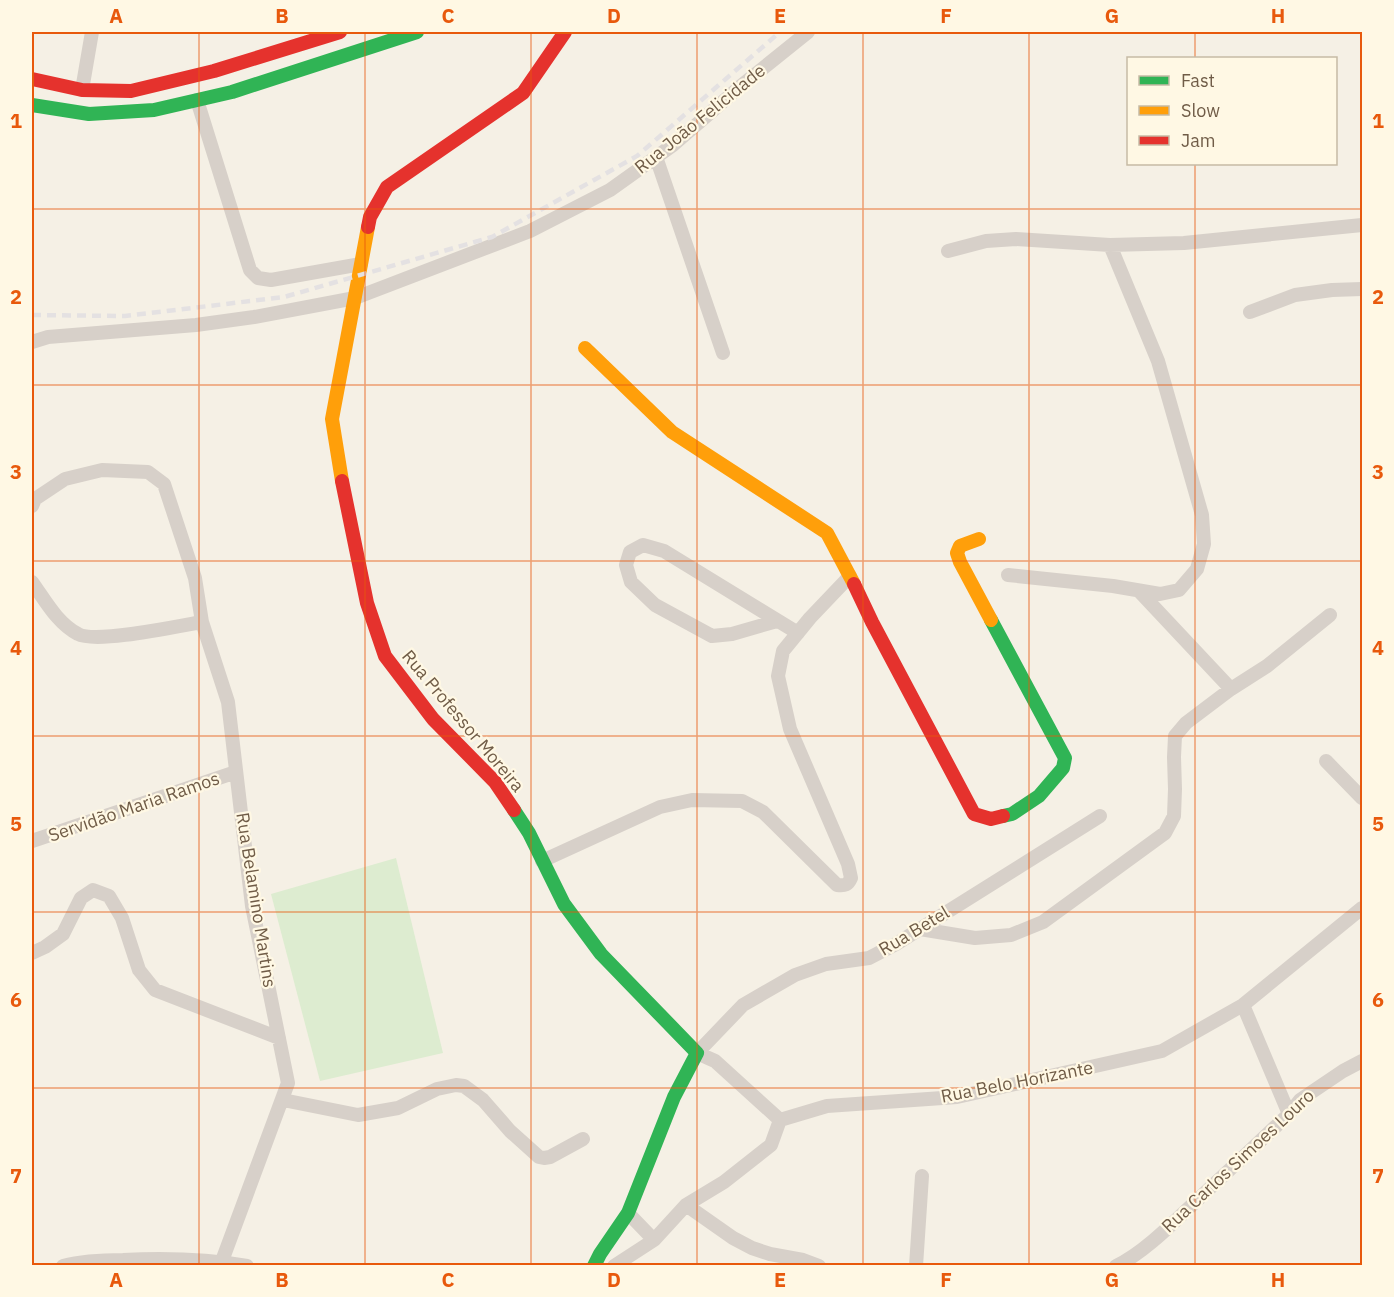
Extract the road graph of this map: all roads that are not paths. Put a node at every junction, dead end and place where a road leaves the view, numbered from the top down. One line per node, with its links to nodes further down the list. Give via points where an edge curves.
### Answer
1 (92, 32): 7 (street)
2 (340, 32): 7 (street, via 214,71 131,91)
3 (417, 32): 8 (street)
4 (565, 32): 14 (street, Rua Professor Moreira, via 524,93 387,187 370,217)
5 (808, 32): 10 (street, Rua João Felicidade)
6 (32, 79): 7 (street)
7 (82, 90)
8 (197, 100): 9 (street, via 154,110 89,114); 14 (street, via 250,270 258,278 271,280)
9 (32, 105)
10 (656, 157): 16 (street, Rua João Felicidade, via 610,190 530,231); 20 (street)
11 (1362, 225): 12 (street, via 1184,243)
12 (1110, 245): 13 (street, via 1016,239); 26 (street, via 1158,361 1202,515 1204,544 1197,569 1179,590 1161,594)
13 (948, 251)
14 (361, 264): 16 (street, Rua Professor Moreira)
15 (1362, 289): 17 (street, via 1295,296)
16 (355, 298): 18 (street, Rua João Felicidade, via 196,325 48,337); 38 (street, Rua Professor Moreira, via 332,419 363,580 378,635 385,656 433,719 495,783 529,833)
17 (1250, 312)
18 (32, 342)
19 (585, 348): 24 (street, via 672,432 826,533)
20 (723, 353)
21 (32, 506): 29 (street, Rua Belamino Martins, via 35,499 65,479 102,470 148,472 164,484 195,578)
22 (979, 539): 24 (street, via 960,546 960,562 1065,758 1063,768 1039,796 1012,814 991,819 974,814)
23 (1008, 575): 26 (street)
24 (850, 576): 30 (street)
25 (32, 582): 29 (street, via 59,620 79,635 102,638)
26 (1139, 591): 31 (street)
27 (1330, 615): 31 (street, via 1267,666)
28 (777, 621): 28 (street, via 664,551 643,545 630,552 626,565 631,582 655,605 712,636); 30 (street)
29 (202, 622): 33 (street, Rua Belamino Martins, via 228,702)
30 (798, 633): 38 (street, via 783,651 778,676 790,729 848,864 848,884 837,885 763,812 742,801 692,800 660,807)
31 (1231, 688): 40 (street, via 1175,736 1174,816 1165,833 1043,922 1011,935 975,938)
32 (1326, 761): 34 (street)
33 (236, 772): 37 (street, Servidão Maria Ramos); 43 (street, Rua Belamino Martins, via 252,906)
34 (1357, 782): 35 (street)
35 (1362, 798)
36 (1100, 816): 40 (street, Rua Betel)
37 (32, 841)
38 (542, 861): 44 (street, Rua Professor Moreira, via 564,904 601,954)
39 (1362, 908): 42 (street, Rua Belo Horizante)
40 (920, 929): 44 (street, Rua Betel, via 869,958 826,964 795,975 742,1005)
41 (32, 953): 43 (street, via 63,934 81,898 93,890 109,896 122,918 139,970 155,990)
42 (1244, 1005): 47 (street); 48 (street, Rua Belo Horizante, via 1162,1051 957,1097 827,1106)
43 (279, 1038): 46 (street, Rua Belamino Martins, via 288,1083)
44 (697, 1053): 48 (street, via 716,1061); 52 (street, via 674,1097)
45 (1362, 1061): 47 (street, Rua Carlos Simoes Louro, via 1300,1100)
46 (283, 1100): 49 (street, via 358,1115 398,1108 437,1089 460,1085 483,1100 539,1157 550,1157); 54 (street, Rua Belamino Martins)
47 (1289, 1114): 56 (street, Rua Carlos Simoes Louro, via 1181,1216)
48 (780, 1120): 51 (street, via 771,1145 724,1182)
49 (584, 1139)
50 (922, 1176): 62 (street)
51 (686, 1205): 53 (street); 61 (street, via 752,1248)
52 (628, 1213): 53 (street); 59 (street)
53 (654, 1240): 60 (street)
54 (222, 1261): 55 (street); 58 (street)
55 (160, 1262): 57 (street, via 110,1260)
56 (1122, 1264)
57 (63, 1266)
58 (248, 1266)
59 (594, 1266)
60 (614, 1266)
61 (819, 1266)
62 (916, 1266)

